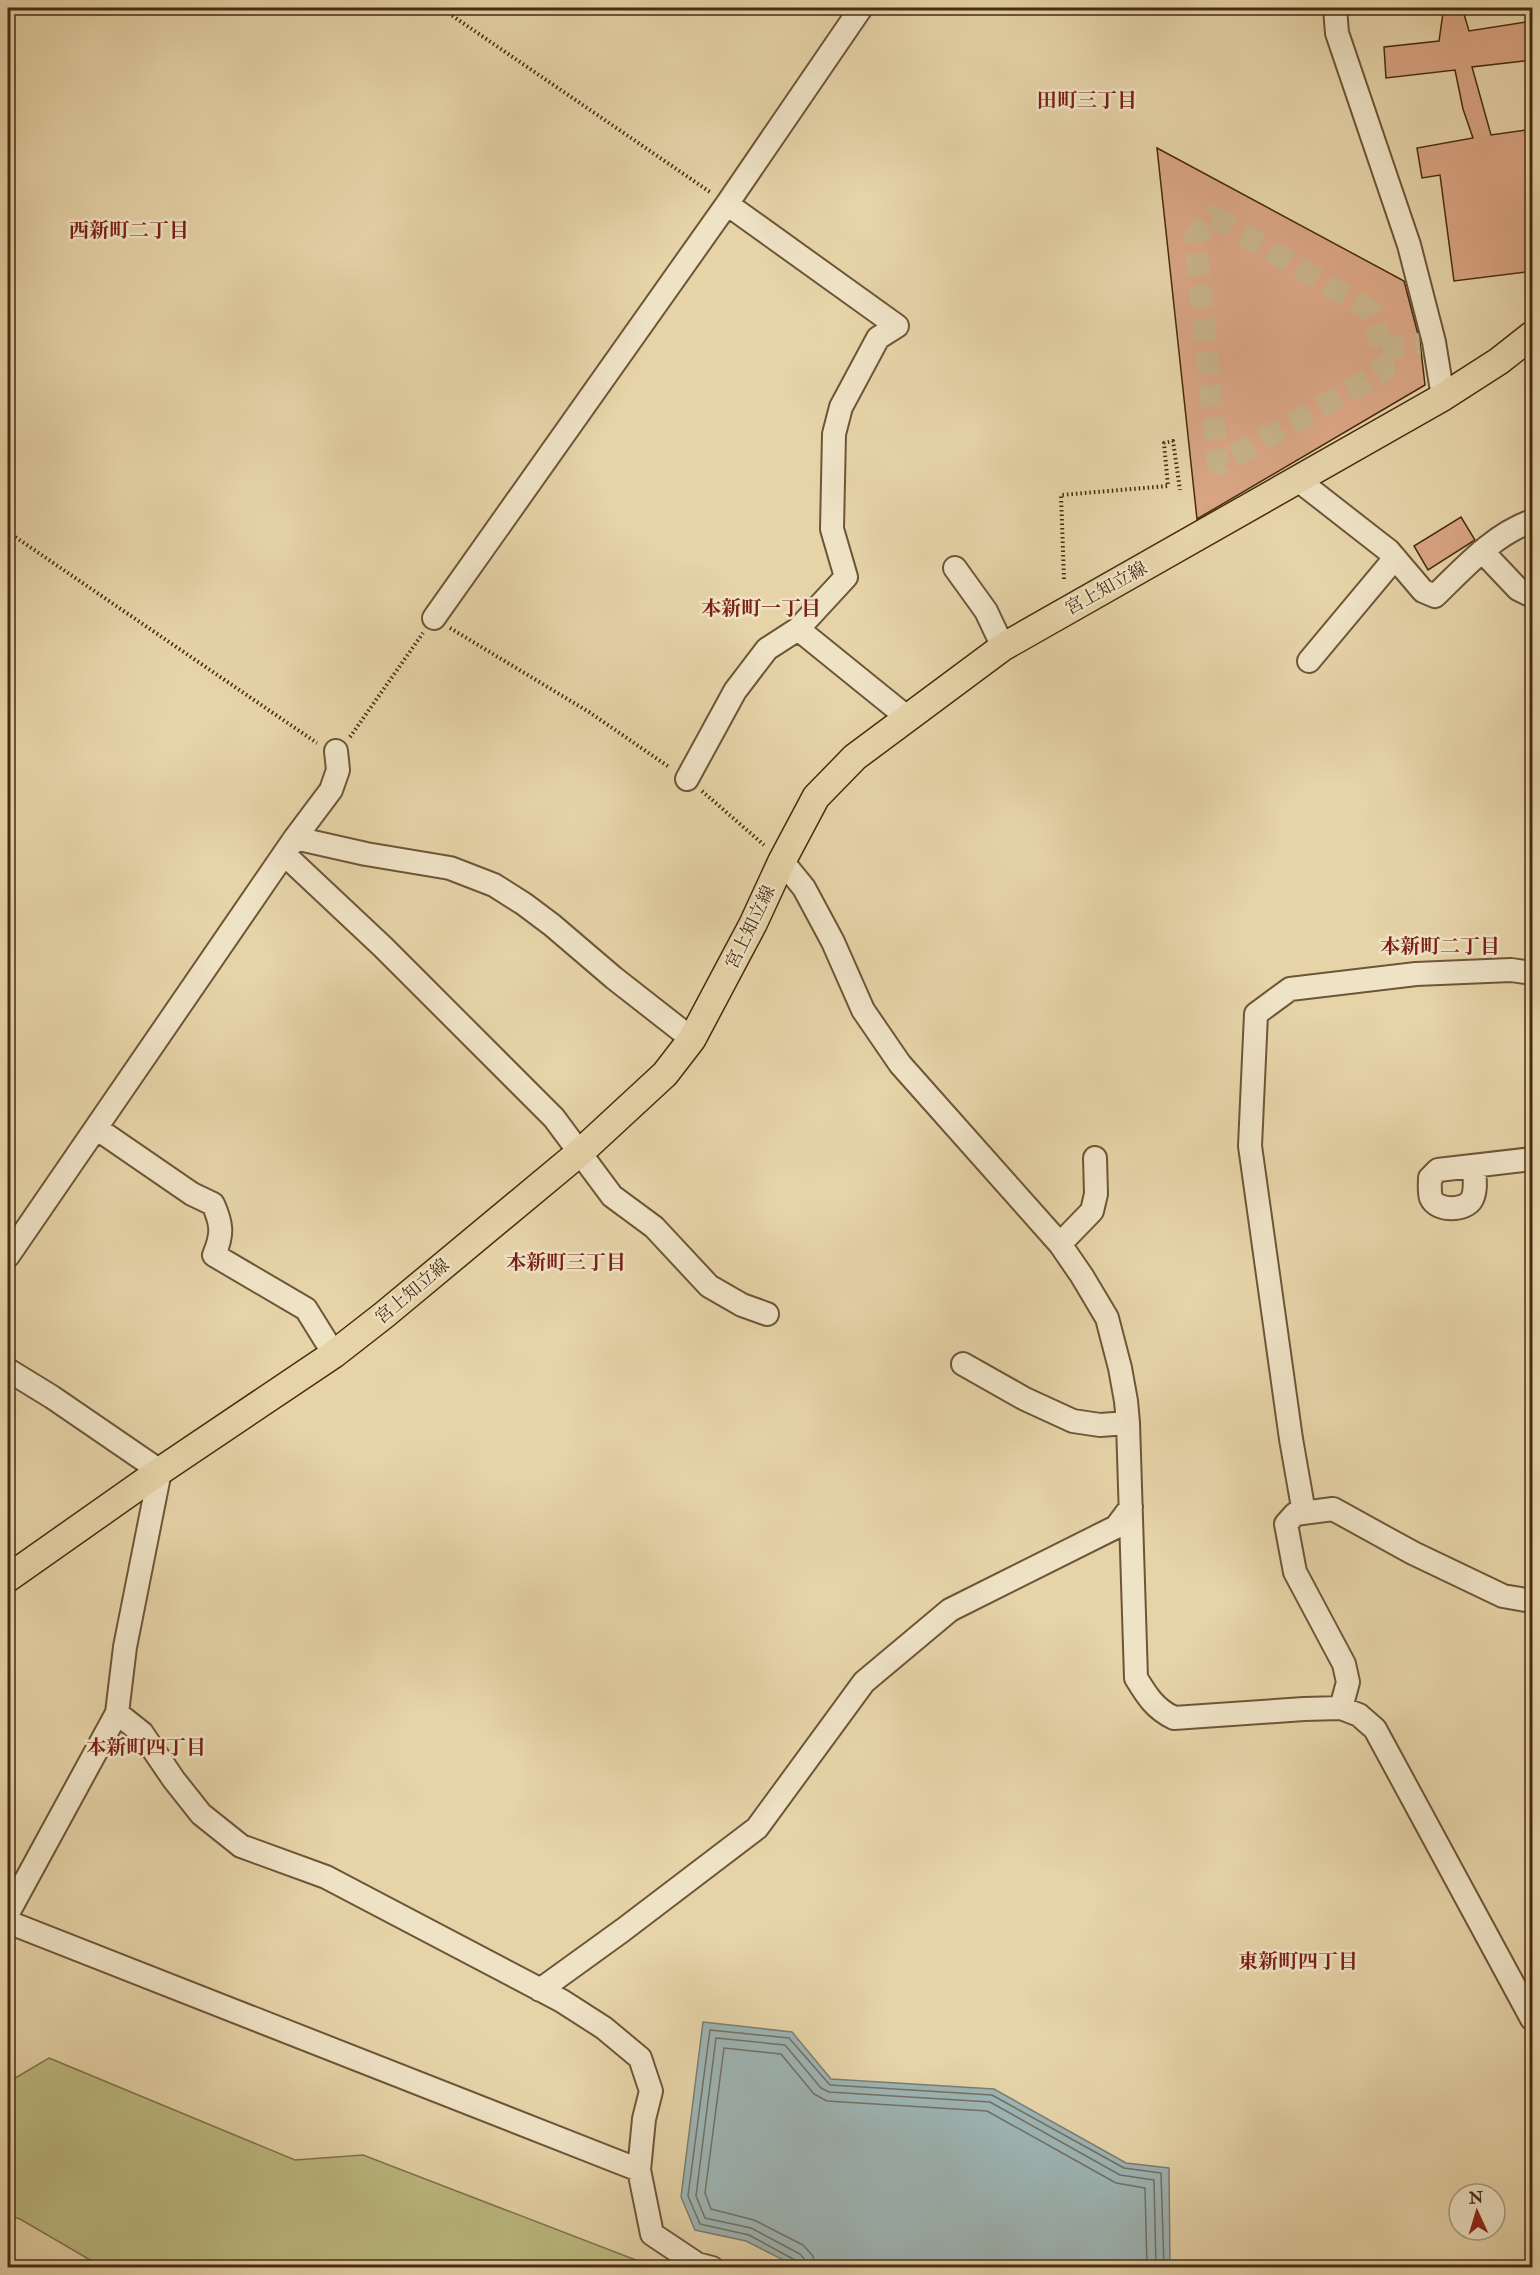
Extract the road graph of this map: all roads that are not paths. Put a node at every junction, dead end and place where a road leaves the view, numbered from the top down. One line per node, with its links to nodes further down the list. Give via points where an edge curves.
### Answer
1 (861, 8): 3 (street)
2 (1335, 8): 5 (street, via 1337,33 1409,244 1427,343)
3 (727, 204): 12 (street); 13 (street, via 897,327 878,338 841,407 834,434 832,529 846,577)
4 (1533, 335): 5 (main road, 宮上知立線)
5 (1443, 397): 6 (main road, 宮上知立線)
6 (1298, 480): 9 (street); 14 (main road, 宮上知立線)
7 (1533, 520): 8 (street)
8 (1482, 551): 9 (street, via 1435,596 1423,591); 11 (street, via 1518,589)
9 (1395, 558): 15 (street)
10 (955, 568): 14 (street, via 986,611)
11 (1533, 596)
12 (434, 618)
13 (798, 629): 16 (street); 18 (street, via 767,649 735,691)
14 (1003, 648): 16 (main road, 宮上知立線)
15 (1309, 662)
16 (908, 718): 20 (main road, 宮上知立線, via 855,757 816,797)
17 (336, 751): 19 (street, via 338,770 331,790)
18 (687, 779)
19 (290, 846): 22 (street, via 450,868 494,885 552,925); 23 (street); 24 (street, via 359,923 554,1118)
20 (782, 861): 22 (main road, 宮上知立線); 28 (street, via 804,888 863,1010 900,1064)
21 (1533, 973): 37 (street, via 1511,970 1416,974 1290,989 1256,1014 1250,1146)
22 (692, 1040): 24 (main road, 宮上知立線, via 665,1074)
23 (96, 1128): 29 (street); 31 (street, via 192,1194 213,1204 221,1226 214,1255 306,1309)
24 (580, 1150): 30 (street, via 612,1196 654,1227 709,1286); 31 (main road, 宮上知立線)
25 (1095, 1158): 28 (street, via 1096,1194 1092,1211)
26 (1533, 1159): 27 (street)
27 (1474, 1166)
28 (1060, 1244): 34 (street, via 1107,1318)
29 (8, 1256)
30 (767, 1314)
31 (334, 1354): 35 (main road, 宮上知立線)
32 (963, 1364): 34 (street, via 1072,1421)
33 (8, 1370): 35 (street)
34 (1128, 1423): 36 (street)
35 (160, 1471): 38 (main road, 宮上知立線); 41 (street, via 124,1647)
36 (1131, 1507): 40 (street, via 1136,1678 1151,1703 1174,1718); 44 (street, via 1116,1527 950,1610 864,1682 757,1828)
37 (1304, 1513): 39 (street, via 1333,1509 1503,1596); 40 (street, via 1295,1514 1286,1524 1296,1572 1344,1664 1348,1682)
38 (8, 1578)
39 (1533, 1601)
40 (1341, 1708): 45 (street, via 1359,1715 1375,1729)
41 (117, 1713): 42 (street); 44 (street, via 142,1733 201,1814 241,1846 326,1877)
42 (8, 1913)
43 (8, 1922): 46 (street)
44 (540, 1990): 46 (street, via 604,2028 640,2058 651,2091)
45 (1533, 2019)
46 (639, 2170): 47 (street, via 652,2234 697,2264)
47 (712, 2268)

